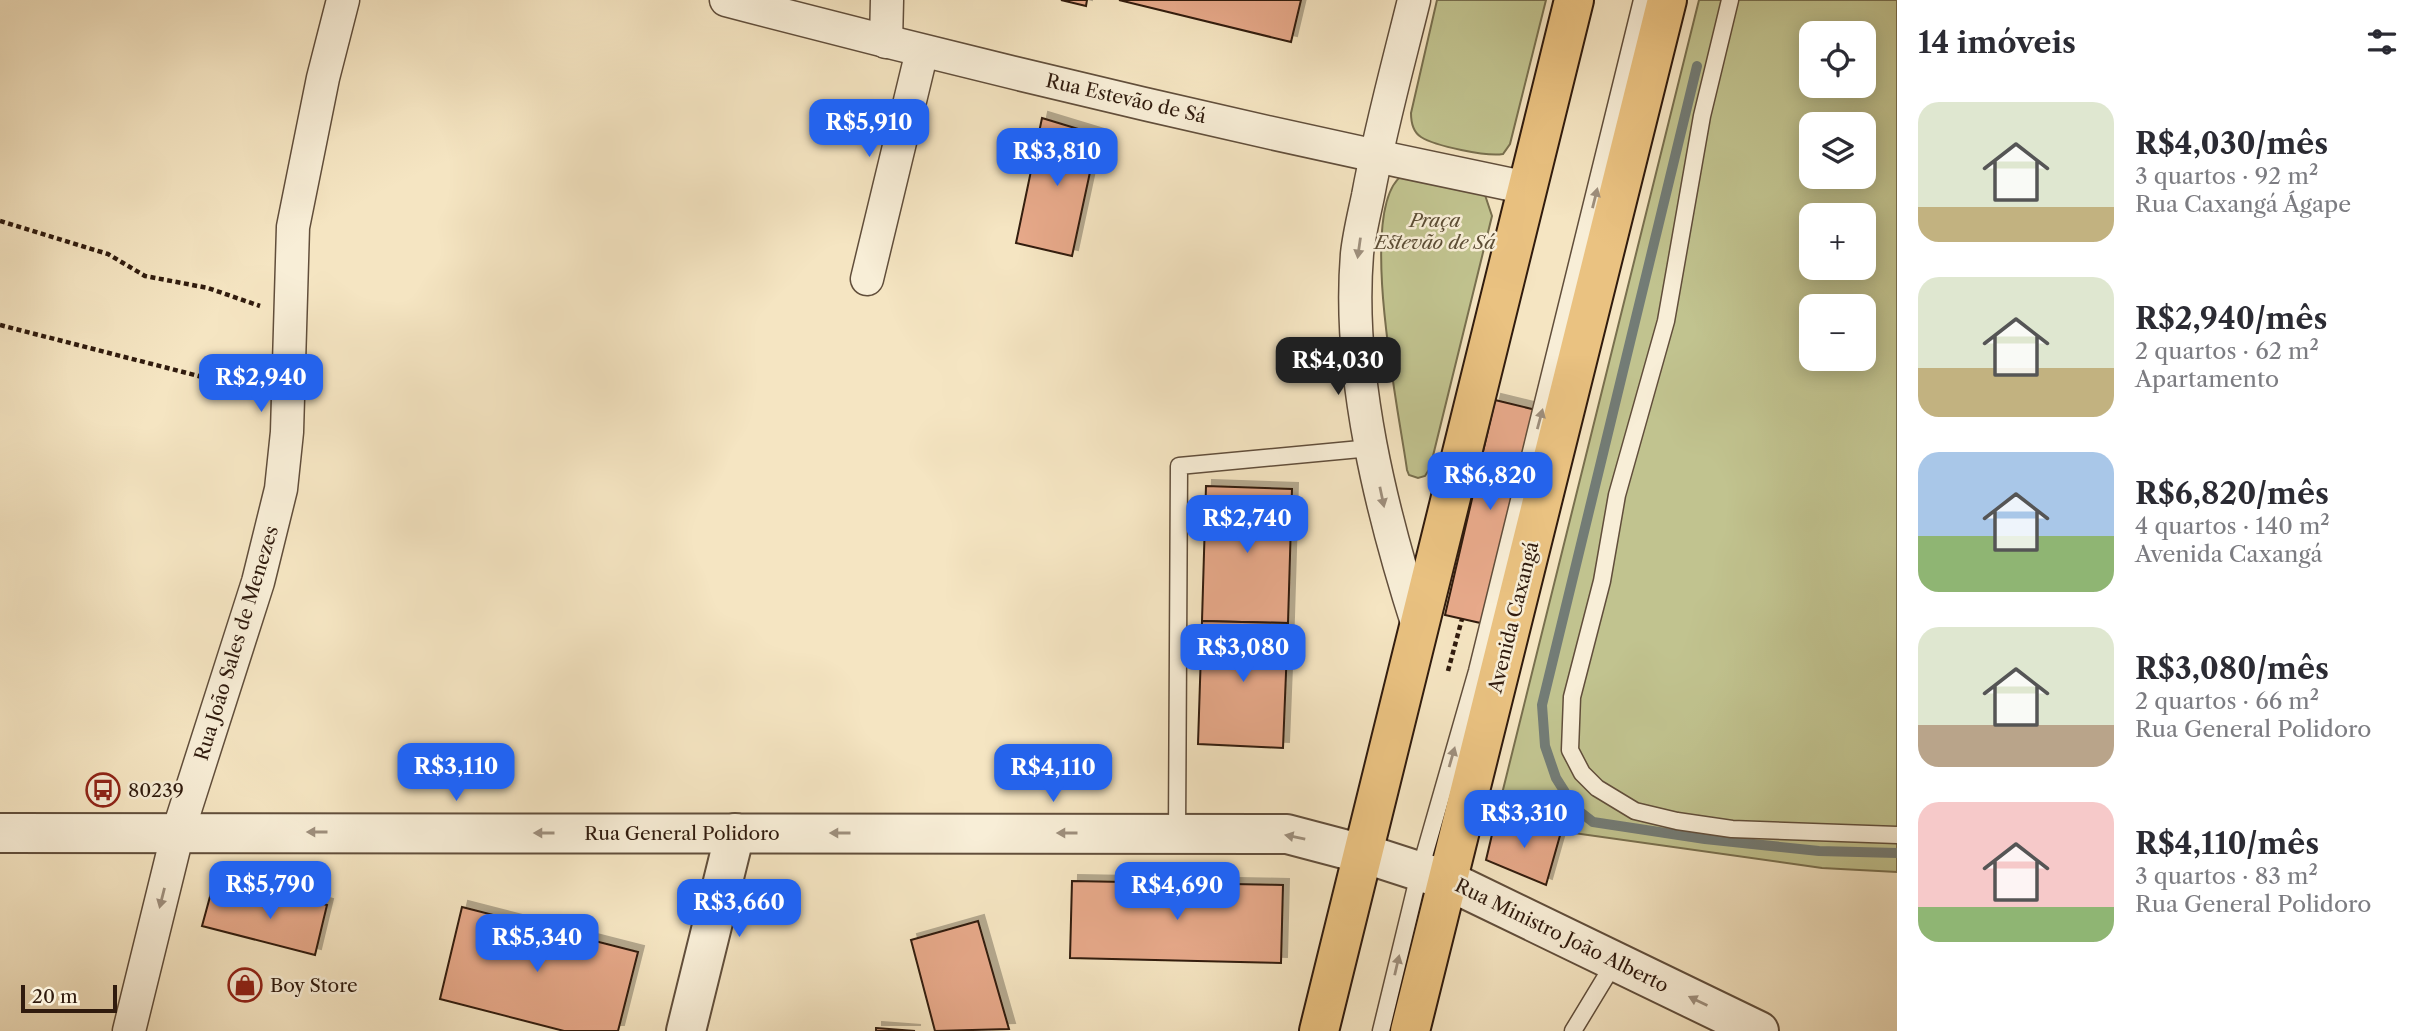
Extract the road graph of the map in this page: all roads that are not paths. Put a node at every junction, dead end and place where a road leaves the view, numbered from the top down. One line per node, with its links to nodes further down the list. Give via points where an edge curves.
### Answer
1 (344, 0): 17 (street, Rua João Sales de Menezes, via 293,227 281,489 258,582)
2 (726, 0): 9 (street, Rua Estevão de Sá)
3 (887, 0): 9 (street)
4 (1414, 0): 11 (street)
5 (1574, 0): 12 (main road)
6 (1642, 0): 23 (lane, one-way to 6, via 1477,671)
7 (1667, 0): 23 (main road, Avenida Caxangá)
8 (1730, 0): 21 (lane, via 1702,116 1666,321 1617,495 1602,581 1572,697 1570,750 1581,773 1635,811 1732,829)
9 (886, 42): 10 (street, Rua Estevão de Sá)
10 (922, 51): 11 (street, Rua Estevão de Sá); 13 (street)
11 (1375, 156): 12 (street, Rua Estevão de Sá); 14 (street, one-way to 14, via 1357,254 1358,340)
12 (1528, 188): 15 (main road)
13 (867, 279)
14 (1371, 448): 15 (street, one-way to 15, via 1392,547); 20 (lane, via 1179,466)
15 (1419, 629): 22 (main road)
16 (1401, 768): 22 (lane)
17 (178, 832): 18 (street, Rua General Polidoro); 19 (street, Rua General Polidoro, one-way to 17); 26 (street, Rua João Sales de Menezes, one-way to 26)
18 (0, 833)
19 (735, 833): 20 (street, Rua General Polidoro, one-way to 19); 27 (street)
20 (1177, 834): 22 (street, Rua General Polidoro, one-way to 20, via 1287,834)
21 (1897, 835)
22 (1369, 855): 23 (street, Rua Ministro João Alberto); 24 (lane); 28 (main road)
23 (1434, 875): 25 (street, Rua Ministro João Alberto); 29 (lane, one-way to 23); 30 (main road, Avenida Caxangá)
24 (1367, 906)
25 (1616, 961): 31 (lane); 32 (street, Rua Ministro João Alberto, one-way to 25)
26 (130, 1031)
27 (686, 1031)
28 (1319, 1031)
29 (1381, 1031)
30 (1410, 1031)
31 (1573, 1031)
32 (1759, 1031)

